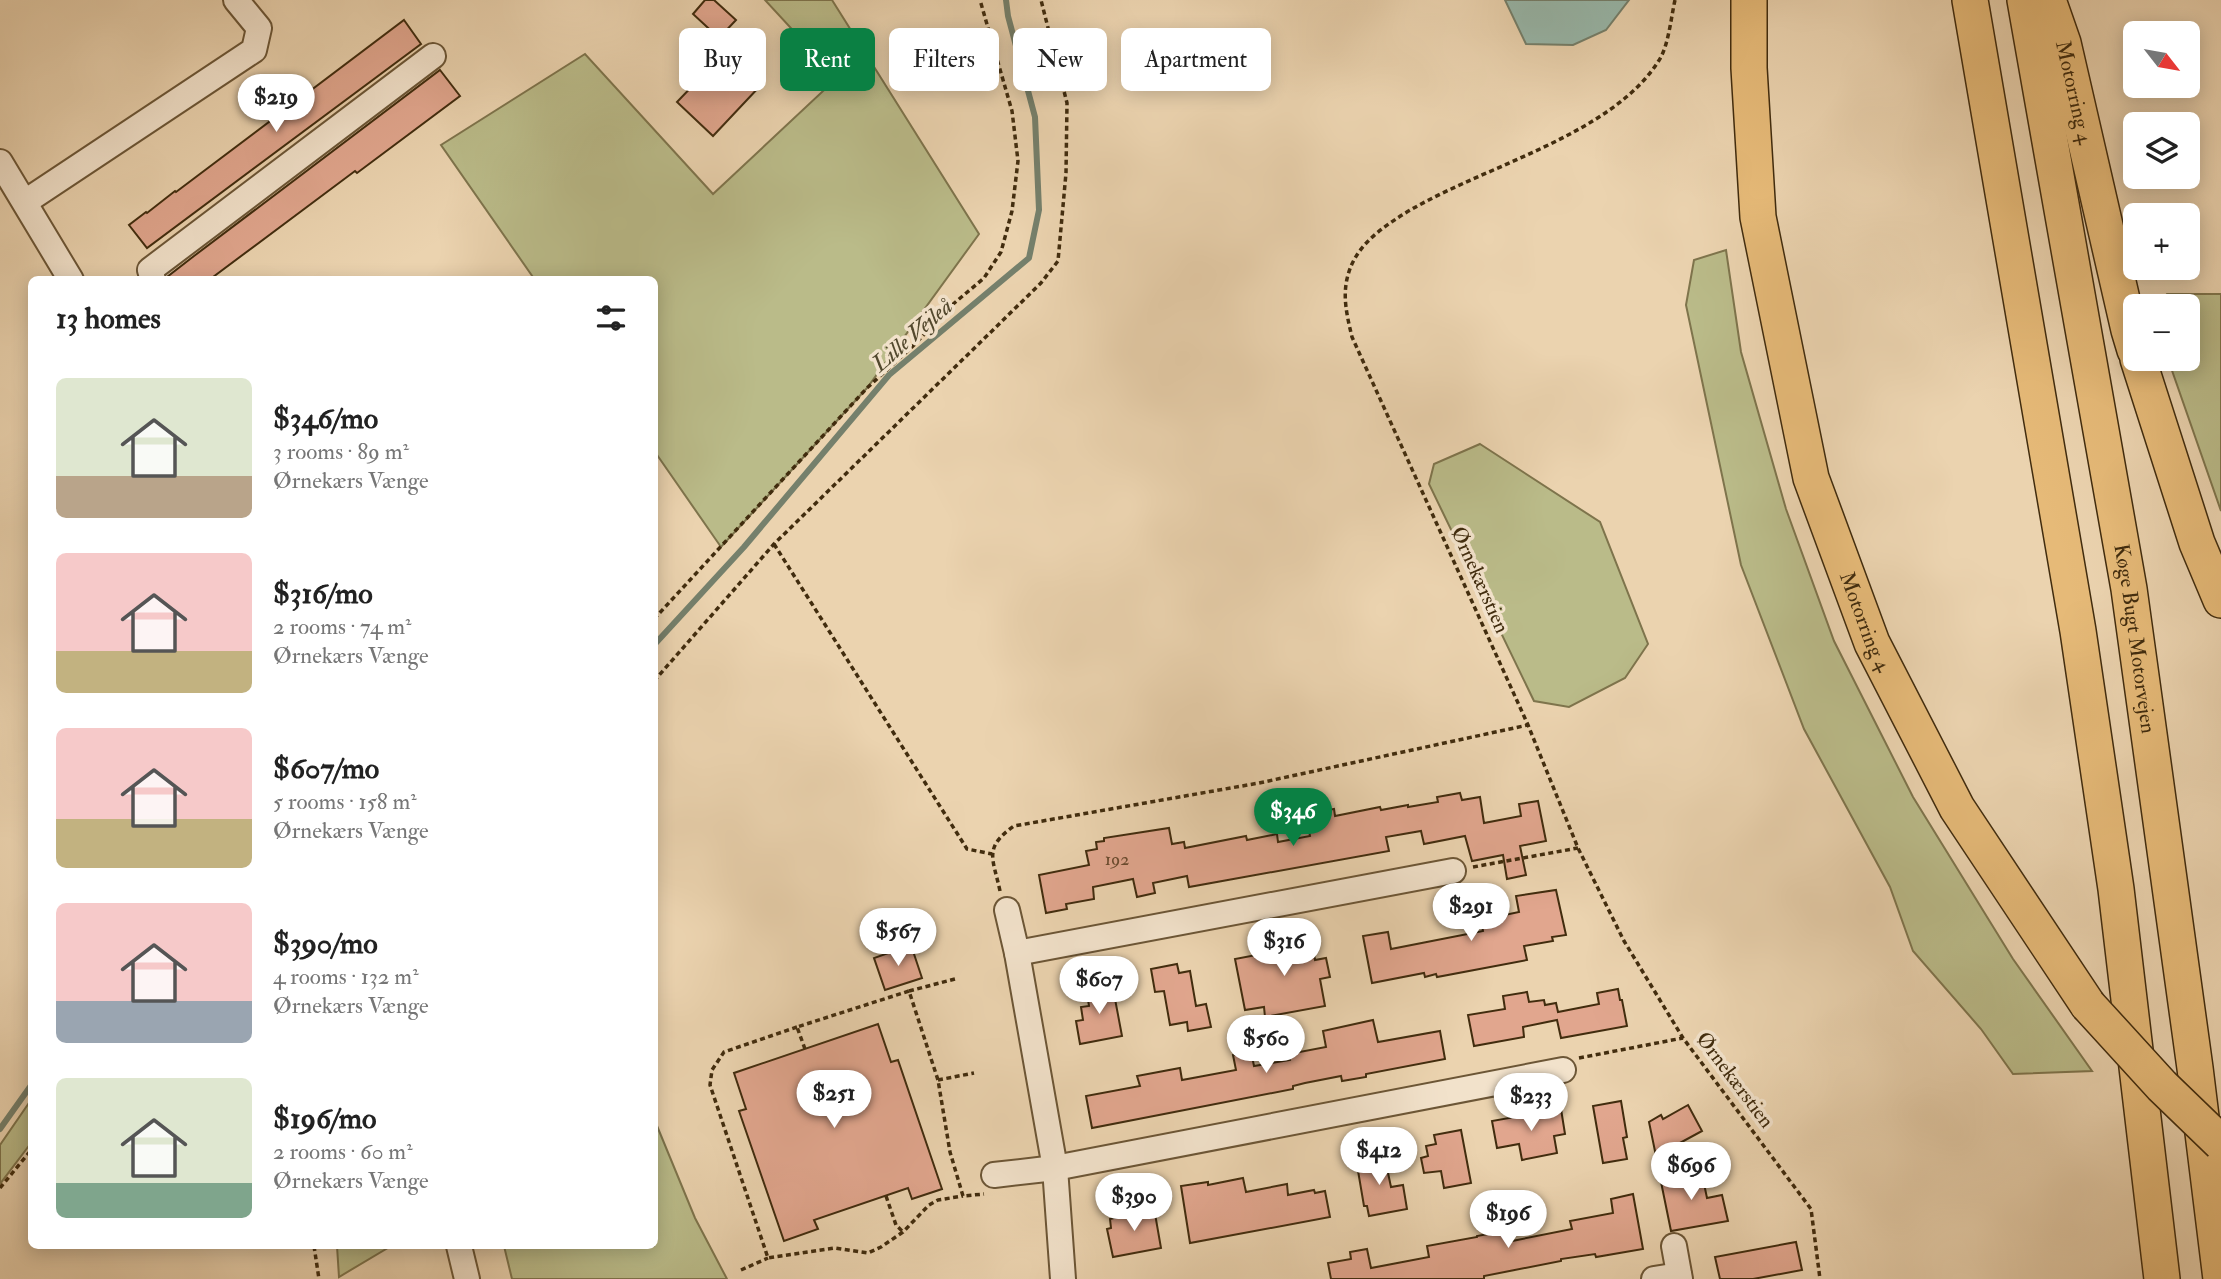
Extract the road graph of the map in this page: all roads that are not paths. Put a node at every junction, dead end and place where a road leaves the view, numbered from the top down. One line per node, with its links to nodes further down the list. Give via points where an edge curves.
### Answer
1 (236, 0): 8 (street, via 259,29 254,50)
2 (1749, 0): 18 (highway, Motorring 4, bridge, via 1758,217 1811,478 1872,643 1957,808 2088,1005)
3 (1970, 0): 27 (highway, via 2078,631 2116,889)
4 (2025, 0): 28 (highway, Køge Bugt Motorvejen, via 2129,589)
5 (2048, 0): 11 (highway, Motorring 4, via 2063,43)
6 (433, 56): 10 (street, via 150,270)
7 (0, 162): 8 (street)
8 (25, 202): 9 (street)
9 (69, 276)
10 (152, 276)
11 (2123, 304)
12 (2142, 371): 13 (highway, via 2197,543)
13 (2221, 600)
14 (1453, 871): 16 (street)
15 (1007, 910): 16 (street)
16 (1017, 953): 19 (street)
17 (1563, 1070): 19 (street)
18 (2221, 1143)
19 (1055, 1168): 20 (street); 25 (street)
20 (990, 1184)
21 (1674, 1246): 23 (street)
22 (460, 1249): 24 (street)
23 (1679, 1277): 26 (street)
24 (467, 1279)
25 (1063, 1279)
26 (1654, 1279)
27 (2162, 1279)
28 (2221, 1279)

